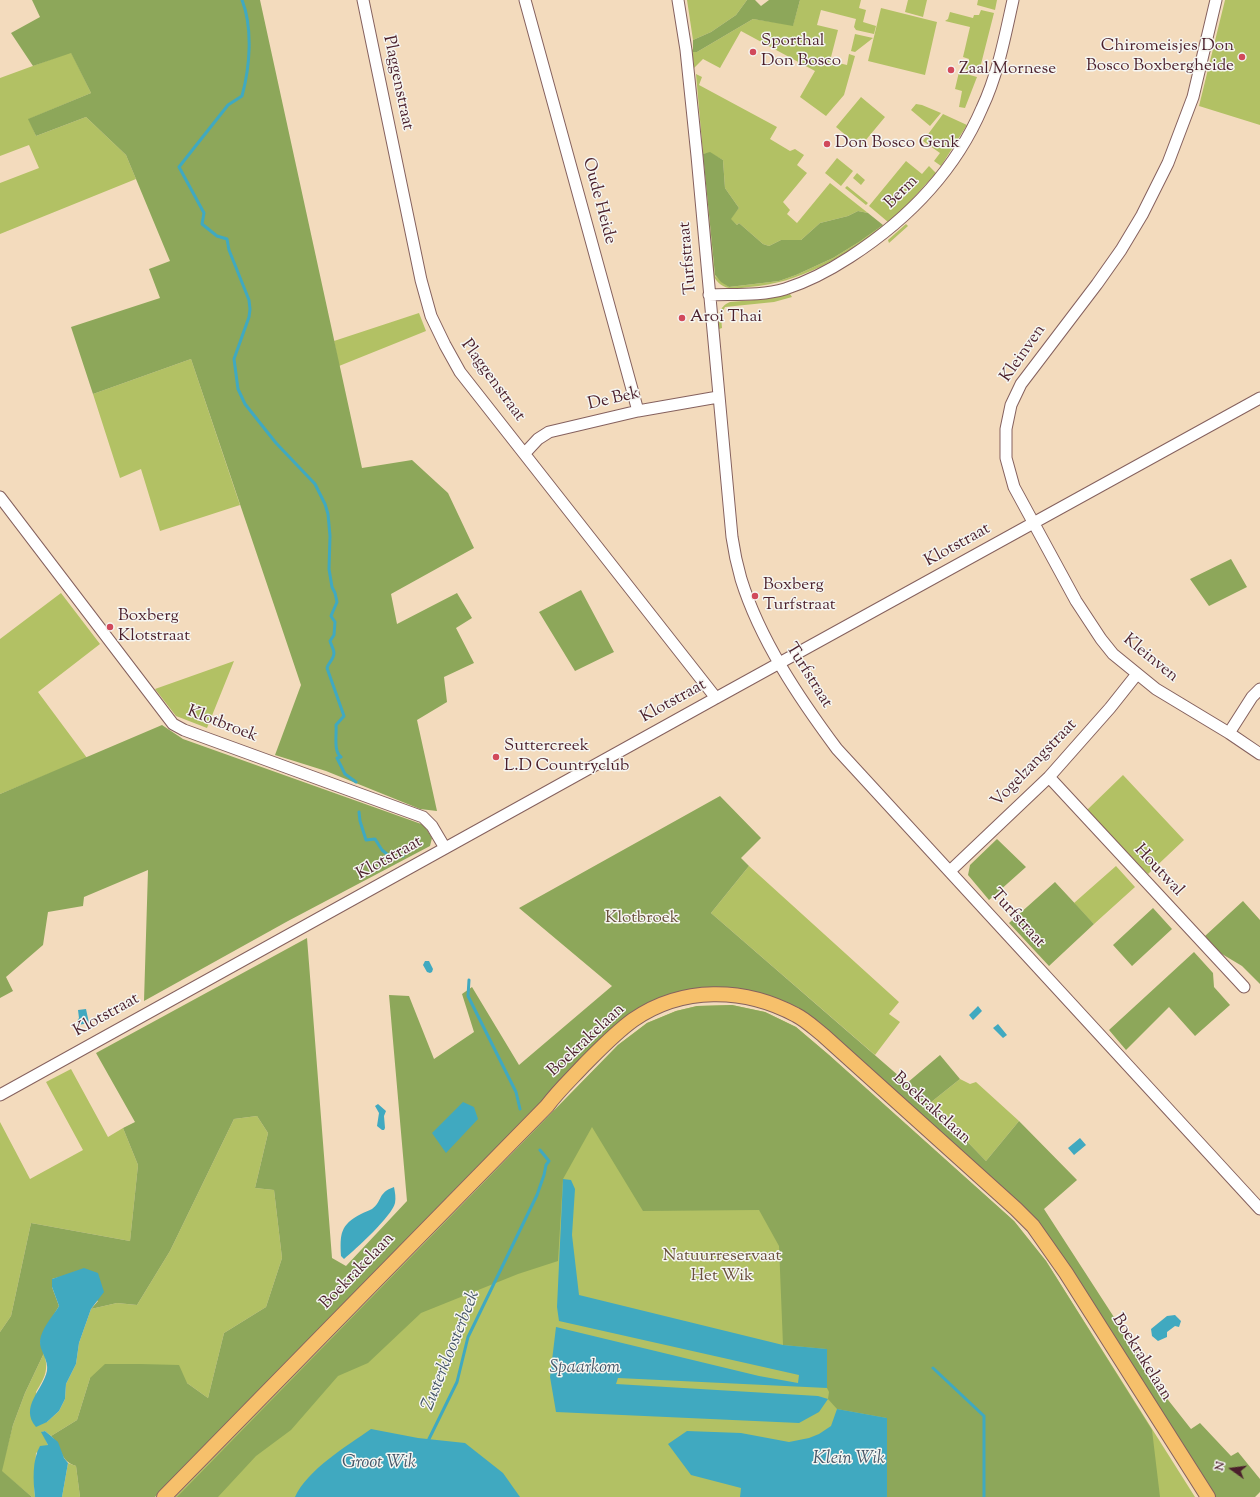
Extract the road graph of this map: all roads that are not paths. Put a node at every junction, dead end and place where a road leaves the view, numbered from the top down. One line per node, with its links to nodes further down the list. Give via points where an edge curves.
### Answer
1 (363, 0): 10 (street, Plaggenstraat, via 421,280 431,316 460,372)
2 (525, 0): 9 (street, Oude Heide)
3 (678, 0): 6 (street, Turfstraat, via 686,50)
4 (1013, 0): 6 (street, Berm, via 994,77 983,107 943,174 912,209 865,247 834,267 800,283 770,291)
5 (1216, 0): 12 (street, Kleinven, via 1192,97 1168,163 1121,250 1021,384 1011,405 1006,429 1006,458 1014,487)
6 (709, 295): 7 (street, Turfstraat)
7 (718, 397): 9 (street, De Bek); 13 (street, Turfstraat, via 736,563 759,626)
8 (1260, 398): 12 (street, Klotstraat)
9 (638, 411): 10 (street, De Bek, via 549,432)
10 (526, 453): 16 (street, Plaggenstraat)
11 (0, 497): 20 (street, Klotbroek, via 173,724 191,733 423,817 432,826)
12 (1034, 524): 13 (street, Klotstraat); 14 (street, Kleinven, via 1076,601 1101,639 1113,654)
13 (780, 663): 16 (street, Klotstraat); 21 (street, Turfstraat, via 811,714 837,749)
14 (1137, 674): 17 (street, Kleinven, via 1156,689); 19 (street, Vogelzangstraat)
15 (1260, 689): 17 (street)
16 (716, 698): 20 (street, Klotstraat)
17 (1229, 733): 18 (street, Kleinven)
18 (1260, 754)
19 (1049, 777): 21 (street, Vogelzangstraat); 22 (street, Houtwal)
20 (445, 848): 23 (street, Klotstraat)
21 (950, 871): 24 (street, Turfstraat)
22 (1244, 987)
23 (0, 1095)
24 (1260, 1209)
25 (164, 1497): 26 (main road, Boekrakelaan, via 547,1106 599,1049 632,1020 661,1004 693,996 720,994 746,996 773,1004 798,1016 823,1035 1016,1208 1033,1226 1066,1273)
26 (1208, 1497)

